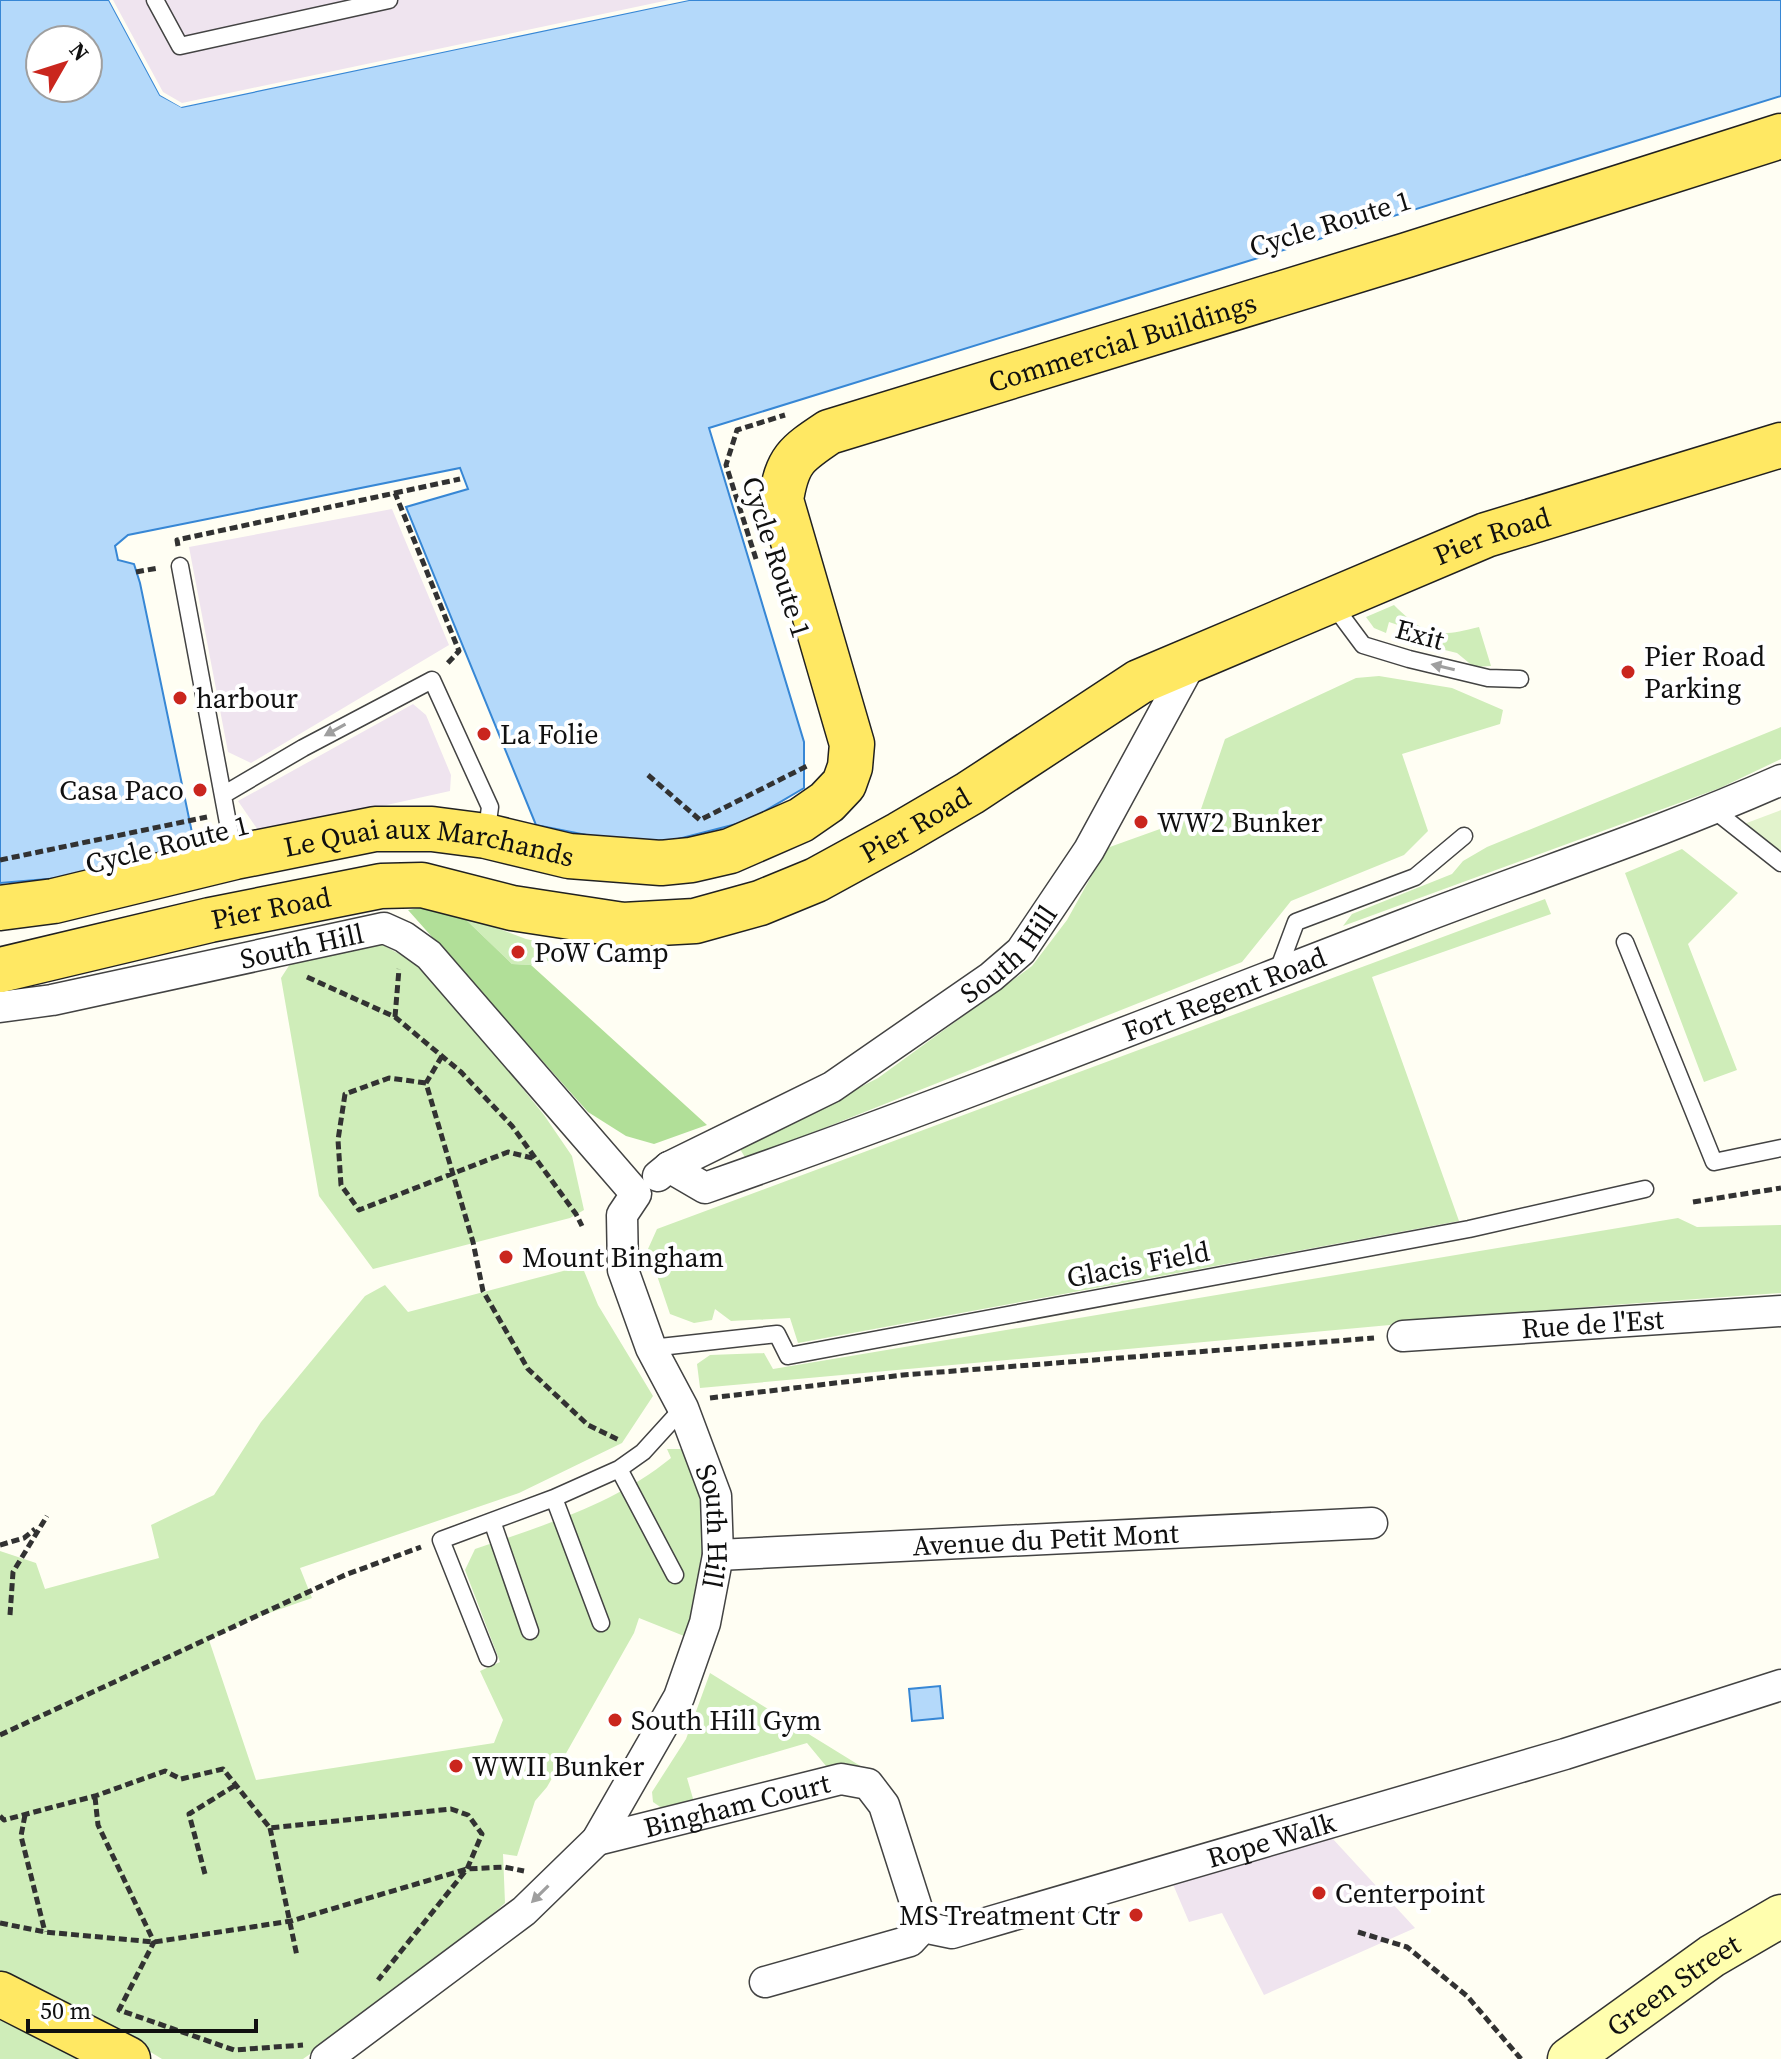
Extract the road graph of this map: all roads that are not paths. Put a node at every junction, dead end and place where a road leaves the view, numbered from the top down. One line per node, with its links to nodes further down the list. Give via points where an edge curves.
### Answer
1 (155, 0): 2 (lane, via 180,46)
2 (389, 0)
3 (1781, 136): 9 (main road, Commercial Buildings, via 829,432 804,448 785,472 781,500)
4 (1781, 445): 6 (main road, Pier Road, via 1486,535)
5 (180, 566): 11 (lane)
6 (1330, 600): 7 (main road, Pier Road); 8 (lane, Exit, one-way to 6, via 1488,678 1363,645)
7 (1194, 657): 19 (main road, Pier Road, via 1115,696 970,793 816,880 695,921 623,925 512,908 422,885 381,886); 23 (street, South Hill, via 1089,850 1021,951 832,1087)
8 (1520, 679)
9 (848, 764): 13 (main road, Le Quai aux Marchands, via 827,802 801,820 730,851 691,860 569,856)
10 (1781, 780): 12 (street, Fort Regent Road)
11 (223, 795): 13 (lane, one-way to 11, via 490,807 432,680); 15 (lane)
12 (1714, 810): 16 (lane); 20 (street, Fort Regent Road)
13 (486, 836): 15 (main road, Le Quai aux Marchands, via 375,829)
14 (1464, 836): 20 (lane, via 1415,877 1296,922)
15 (235, 857): 17 (main road, Le Quai aux Marchands, via 54,901)
16 (1781, 863)
17 (0, 908)
18 (1625, 942): 22 (lane, via 1714,1162)
19 (0, 970)
20 (1276, 974): 23 (street, Fort Regent Road, via 705,1188)
21 (0, 1007): 25 (street, South Hill, via 384,928 429,955)
22 (1781, 1148)
23 (669, 1167): 25 (street, South Hill)
24 (1645, 1189): 28 (lane, Glacis Field, via 1469,1229 788,1356 777,1334)
25 (636, 1194): 28 (street, South Hill, via 622,1215 623,1270)
26 (1781, 1311): 27 (street, Rue de l'Est)
27 (1403, 1336)
28 (651, 1348): 29 (street, South Hill)
29 (683, 1408): 30 (lane, via 643,1452); 34 (street, South Hill, via 716,1496)
30 (619, 1469): 31 (lane); 35 (lane)
31 (554, 1498): 32 (lane); 36 (lane)
32 (492, 1521): 37 (lane); 38 (lane, via 441,1540)
33 (1372, 1523): 34 (street, Avenue du Petit Mont)
34 (718, 1555): 40 (street, South Hill, via 705,1623 679,1697)
35 (675, 1575)
36 (601, 1623)
37 (530, 1631)
38 (488, 1658)
39 (1781, 1685): 42 (street, Rope Walk, via 1565,1754 952,1933)
40 (597, 1840): 42 (street, Bingham Court, via 841,1779 868,1784 884,1805); 45 (street, South Hill, one-way to 45, via 524,1911 373,2024)
41 (1781, 1916): 46 (main road, Green Street, via 1712,1956)
42 (923, 1927): 43 (street, via 910,1941)
43 (765, 1982)
44 (0, 1994): 47 (main road)
45 (316, 2052)
46 (1592, 2052)
47 (128, 2059)

